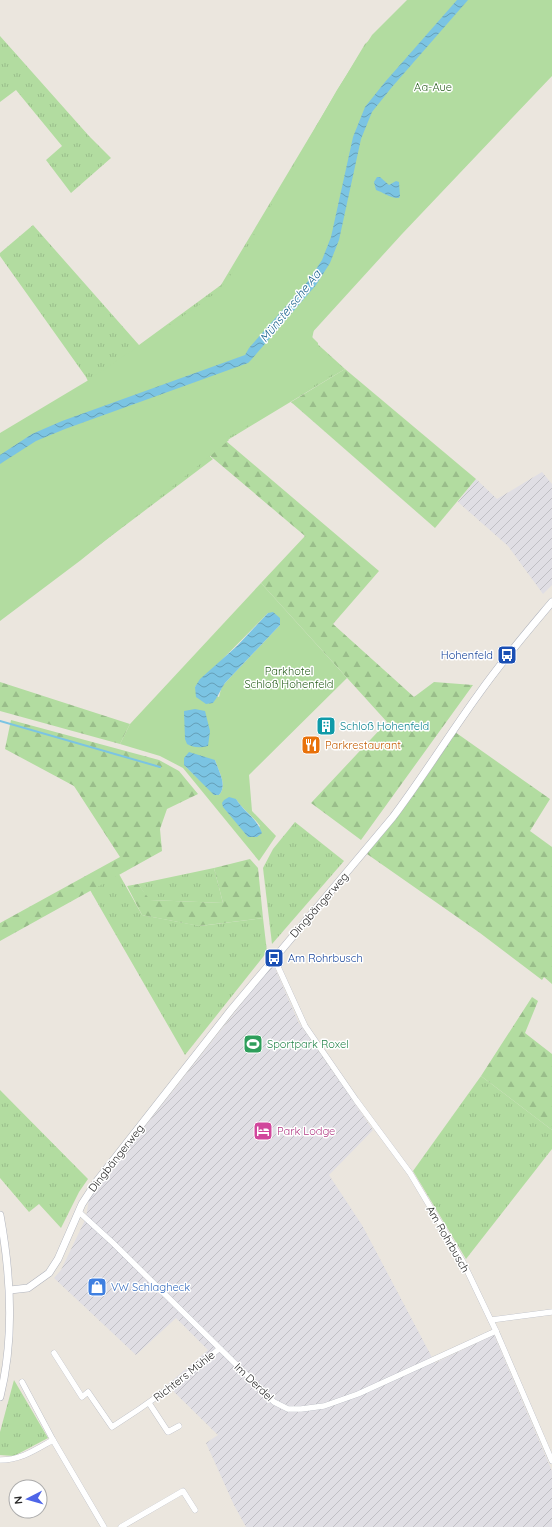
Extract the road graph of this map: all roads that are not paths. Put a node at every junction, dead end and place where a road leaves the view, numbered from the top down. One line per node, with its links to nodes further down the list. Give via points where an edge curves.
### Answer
1 (552, 602): 2 (main road, Dingbängerweg, via 486,683 393,817)
2 (274, 958): 3 (main road, Dingbängerweg, via 97,1181); 7 (street, Am Rohrbusch, via 305,1026 410,1173 462,1262)
3 (79, 1212): 5 (main road, Dingbängerweg, via 49,1273 28,1288); 9 (street, Im Derdel)
4 (0, 1215): 5 (main road)
5 (10, 1290): 12 (main road, via 9,1337)
6 (552, 1312): 7 (street)
7 (491, 1320): 8 (street, Am Rohrbusch)
8 (496, 1331): 9 (street, Im Derdel, via 358,1394 324,1406 301,1409 288,1409 274,1402); 17 (street, Am Rohrbusch)
9 (219, 1348): 13 (street, Richters Mühle)
10 (54, 1353): 13 (street, Richters Mühle, via 82,1397 88,1392 112,1427)
11 (22, 1382): 15 (street)
12 (0, 1397)
13 (149, 1403): 14 (street, Richters Mühle, via 168,1432)
14 (179, 1426)
15 (53, 1440): 16 (street, via 22,1457); 19 (street)
16 (0, 1460)
17 (552, 1461)
18 (195, 1510): 20 (street, via 183,1491)
19 (104, 1527)
20 (121, 1527)

